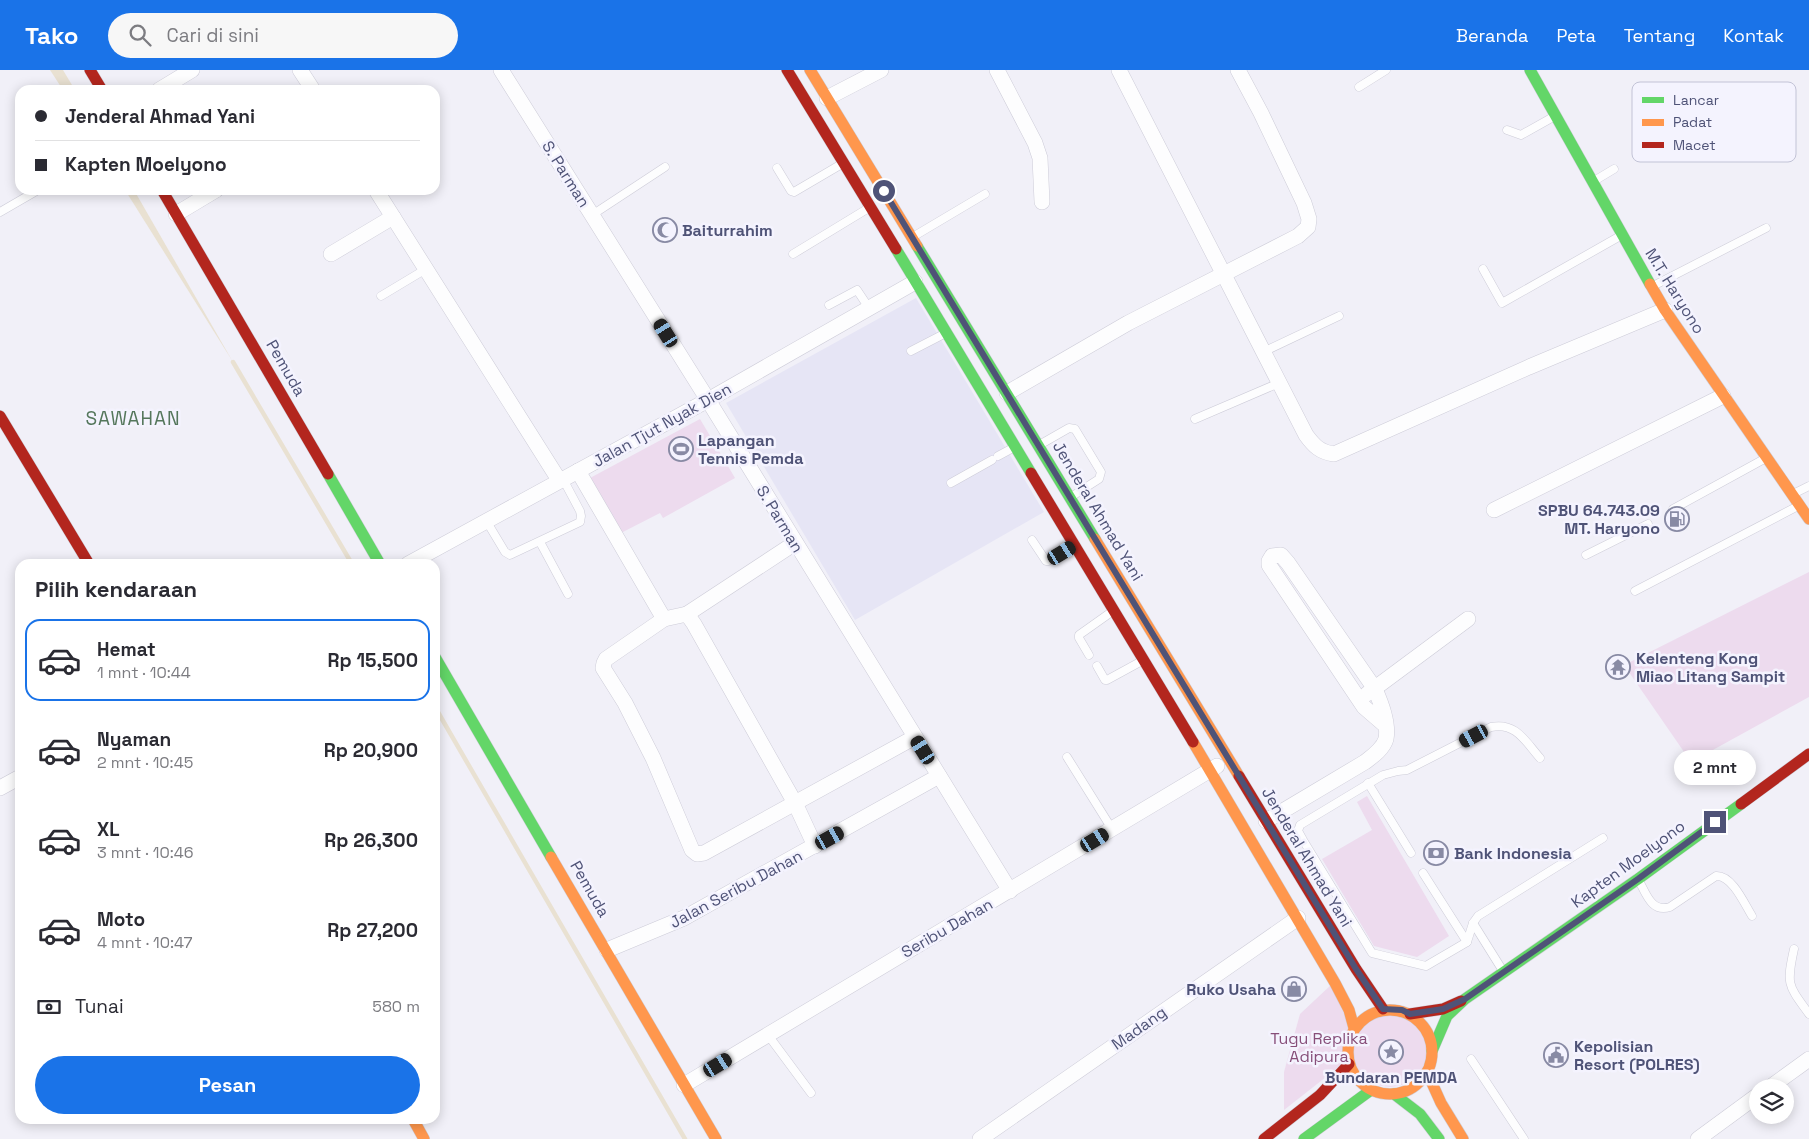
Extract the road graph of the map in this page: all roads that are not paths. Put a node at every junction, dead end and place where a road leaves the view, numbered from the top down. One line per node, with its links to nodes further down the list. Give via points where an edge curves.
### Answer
1 (90, 70): 13 (main road)
2 (192, 70): 14 (street)
3 (300, 70): 15 (street)
4 (501, 70): 34 (street, S. Parman)
5 (787, 70): 20 (main road, Jenderal Ahmad Yani)
6 (810, 70): 17 (main road, Jenderal Ahmad Yani)
7 (881, 70): 17 (street)
8 (997, 70): 30 (street, via 1035,143 1042,172)
9 (1119, 70): 43 (street)
10 (1238, 70): 43 (street, via 1309,219 1308,227 1298,236)
11 (1386, 70): 16 (lane)
12 (1530, 70): 18 (main road, M.T. Haryono)
13 (99, 85)
14 (166, 85)
15 (310, 85)
16 (1359, 87)
17 (827, 98): 38 (main road, Jenderal Ahmad Yani)
18 (1556, 116): 19 (lane, via 1521,135); 24 (main road, M.T. Haryono)
19 (1507, 130)
20 (844, 163): 22 (lane, via 794,192); 31 (main road, Jenderal Ahmad Yani)
21 (665, 167): 34 (lane)
22 (777, 168)
23 (1614, 169): 24 (lane)
24 (1592, 182): 37 (main road, M.T. Haryono)
25 (985, 194): 38 (lane)
26 (29, 195): 32 (lane)
27 (165, 195): 33 (main road, Pemuda)
28 (208, 195): 33 (street)
29 (379, 195): 35 (street)
30 (1042, 202)
31 (871, 207): 40 (lane); 44 (main road, Jenderal Ahmad Yani)
32 (0, 212)
33 (176, 214): 80 (main road, Pemuda)
34 (592, 215): 57 (street, S. Parman)
35 (393, 217): 39 (street); 41 (street)
36 (1766, 228): 45 (lane)
37 (1622, 235): 42 (lane, via 1502,303); 45 (main road, M.T. Haryono)
38 (912, 237): 55 (main road, Jenderal Ahmad Yani)
39 (331, 254)
40 (793, 254)
41 (426, 269): 46 (lane); 63 (street)
42 (1482, 269)
43 (1223, 274): 53 (street); 55 (street, via 1128,323)
44 (915, 282): 48 (street, Jalan Tjut Nyak Dien); 51 (main road, Jenderal Ahmad Yani)
45 (1651, 287): 49 (main road, M.T. Haryono)
46 (381, 296)
47 (829, 305): 48 (lane, via 857,290)
48 (869, 308): 57 (street, Jalan Tjut Nyak Dien)
49 (1665, 310): 54 (street, via 1334,454 1324,453 1314,446); 56 (main road, M.T. Haryono)
50 (1339, 316): 53 (lane)
51 (946, 333): 52 (lane); 60 (main road, Jenderal Ahmad Yani)
52 (911, 351)
53 (1263, 352): 54 (street)
54 (1279, 383): 59 (lane)
55 (1007, 392): 60 (main road, Jenderal Ahmad Yani)
56 (1723, 396): 61 (main road, M.T. Haryono); 70 (street)
57 (708, 400): 62 (street, Jalan Tjut Nyak Dien); 76 (street, S. Parman)
58 (0, 416): 79 (main road)
59 (1195, 419)
60 (1027, 442): 64 (lane); 67 (main road, Jenderal Ahmad Yani); 67 (lane, via 1069,428 1075,429 1101,476); 77 (main road, Jenderal Ahmad Yani)
61 (1767, 457): 66 (main road, M.T. Haryono); 69 (lane)
62 (578, 471): 63 (street, Jalan Tjut Nyak Dien); 86 (street)
63 (561, 480): 72 (street, Jalan Tjut Nyak Dien); 75 (lane, via 580,511 580,522)
64 (951, 483)
65 (1809, 486): 66 (lane)
66 (1792, 494): 68 (main road, M.T. Haryono)
67 (1070, 497): 98 (main road, Jenderal Ahmad Yani)
68 (1800, 505): 71 (main road, M.T. Haryono); 82 (lane)
69 (1673, 509)
70 (1494, 510)
71 (1809, 519)
72 (487, 522): 75 (lane, via 510,555); 81 (street, Jalan Tjut Nyak Dien)
73 (1648, 524): 78 (lane)
74 (1032, 540): 77 (lane, via 1046,561)
75 (540, 542): 83 (lane)
76 (795, 543): 85 (street); 95 (street, S. Parman)
77 (1075, 545): 84 (main road, Jenderal Ahmad Yani)
78 (1586, 555)
79 (86, 559)
80 (377, 559)
81 (417, 559)
82 (1635, 591)
83 (568, 594)
84 (1114, 610): 88 (lane, via 1080,633 1079,638); 89 (main road, Jenderal Ahmad Yani)
85 (687, 614): 86 (street); 105 (street)
86 (664, 619): 105 (street, via 606,659 603,668 653,758 692,850 697,854 704,853)
87 (1468, 619): 92 (street)
88 (1089, 654)
89 (1144, 660): 91 (lane, via 1107,680); 100 (main road, Jenderal Ahmad Yani)
90 (440, 666): 120 (main road, Pemuda)
91 (1096, 666)
92 (1375, 689): 93 (street); 93 (street, via 1288,562 1281,554 1272,556 1270,565); 94 (street)
93 (1360, 700): 94 (street)
94 (1386, 726): 106 (street, via 1386,739 1378,752)
95 (915, 737): 101 (street, S. Parman); 105 (street)
96 (1809, 754): 113 (main road, Kapten Moelyono)
97 (1067, 757): 107 (lane)
98 (1229, 758): 100 (street, Seribu Dahan); 106 (main road, Jenderal Ahmad Yani)
99 (1540, 758): 103 (lane, via 1518,733 1502,725 1491,727 1408,770 1383,775)
100 (1210, 770): 107 (street, Seribu Dahan); 116 (main road, Jenderal Ahmad Yani)
101 (939, 776): 110 (street, Jalan Seribu Dahan); 114 (street, S. Parman)
102 (15, 780): 104 (street)
103 (1368, 783): 108 (lane); 111 (lane)
104 (0, 788)
105 (795, 803): 110 (street)
106 (1266, 821): 108 (main road, Jenderal Ahmad Yani)
107 (1112, 829): 114 (street, Seribu Dahan)
108 (1287, 833): 118 (lane, via 1372,954 1426,966); 123 (main road, Jenderal Ahmad Yani, via 1356,969)
109 (1603, 838): 117 (lane, via 1478,916)
110 (815, 846): 120 (street, Jalan Seribu Dahan, via 684,918)
111 (1411, 853)
112 (1423, 873): 118 (lane)
113 (1638, 879): 115 (lane, via 1651,901 1662,909 1716,876 1723,876 1730,881); 121 (main road, Kapten Moelyono)
114 (1010, 891): 127 (street, Seribu Dahan)
115 (1752, 916)
116 (1298, 918): 126 (main road, Jenderal Ahmad Yani, via 1335,983); 143 (street, Madang)
117 (1473, 923): 118 (lane); 121 (lane)
118 (1467, 942)
119 (1794, 948): 125 (lane, via 1789,981)
120 (607, 950): 134 (main road, Pemuda)
121 (1504, 972): 122 (main road, Kapten Moelyono)
122 (1465, 999): 124 (main road, via 1443,1009); 128 (main road, via 1447,1016)
123 (1383, 1009): 124 (main road); 126 (main road, via 1367,1016)
124 (1410, 1014): 128 (main road, via 1428,1034)
125 (1809, 1014)
126 (1354, 1028): 131 (main road, via 1347,1045)
127 (768, 1035): 134 (street, Seribu Dahan); 136 (lane)
128 (1432, 1051): 132 (main road)
129 (1471, 1059): 147 (lane)
130 (1809, 1059): 133 (street)
131 (1349, 1064): 135 (main road, via 1357,1079); 144 (main road, via 1322,1094)
132 (1427, 1072): 137 (main road, via 1414,1087); 146 (main road)
133 (1781, 1079)
134 (684, 1085): 142 (main road, Pemuda)
135 (1371, 1090): 137 (main road); 145 (main road)
136 (811, 1093)
137 (1394, 1094): 140 (main road, via 1417,1110 1429,1123)
138 (1749, 1102): 148 (street)
139 (416, 1124): 141 (main road)
140 (1436, 1138)
141 (424, 1139)
142 (716, 1139)
143 (980, 1139)
144 (1264, 1139)
145 (1304, 1139)
146 (1463, 1139)
147 (1524, 1139)
148 (1698, 1139)

